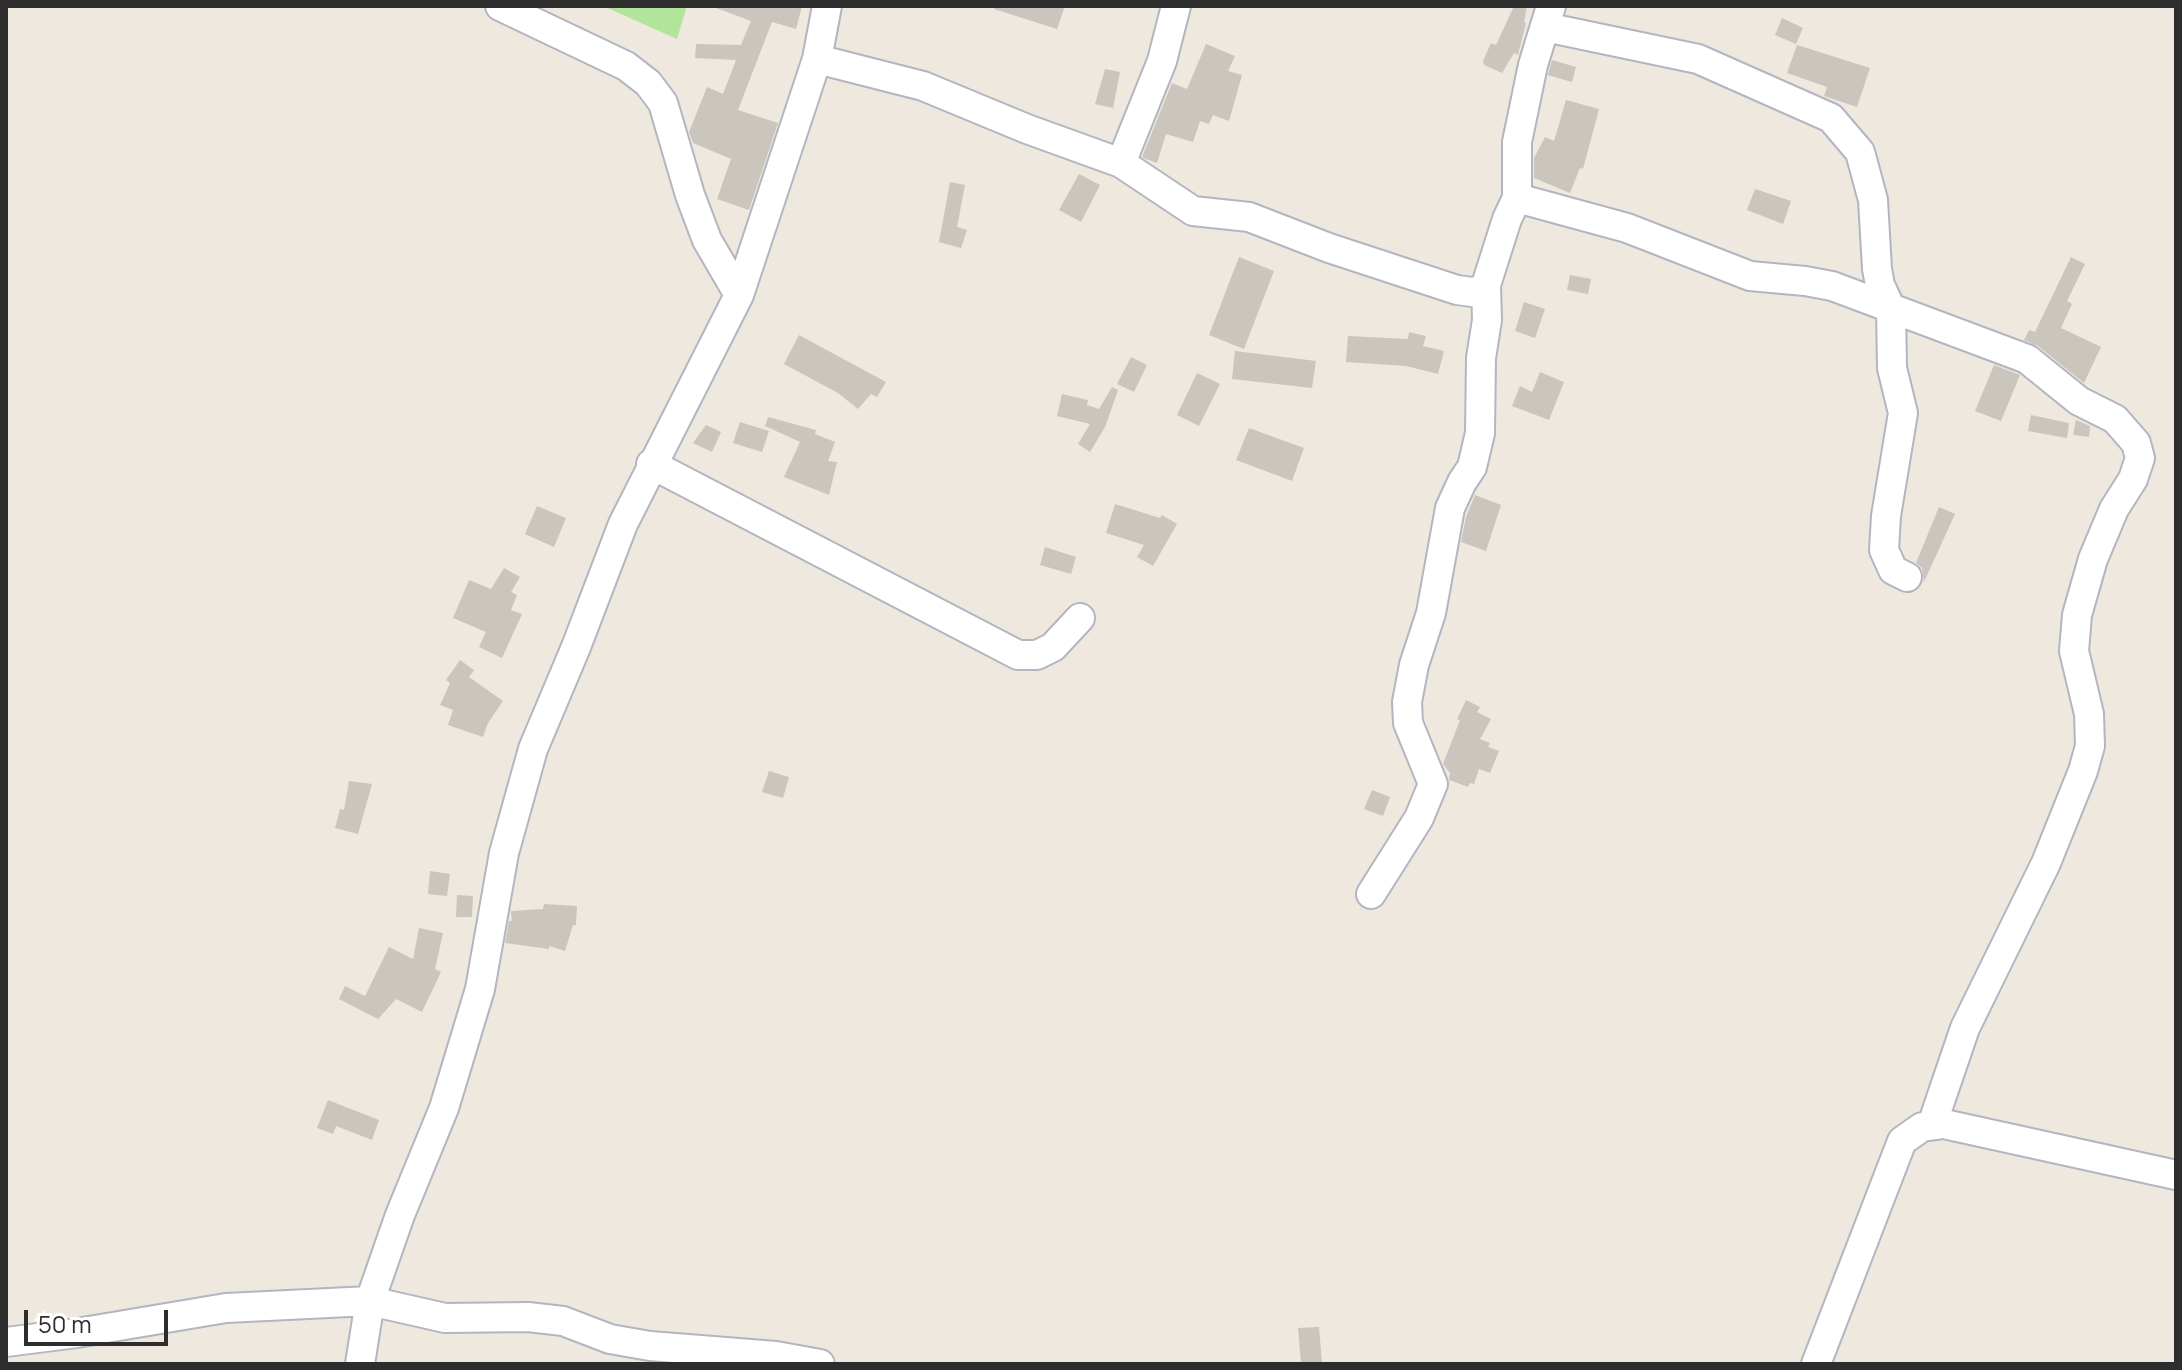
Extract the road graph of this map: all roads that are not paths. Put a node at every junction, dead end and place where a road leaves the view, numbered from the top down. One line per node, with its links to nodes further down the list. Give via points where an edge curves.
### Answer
1 (500, 6): 9 (street, via 626,66 648,83 663,103 707,240)
2 (827, 6): 5 (street)
3 (1176, 6): 6 (street, via 1162,61)
4 (1548, 17): 7 (street, via 1517,142); 10 (street, via 1698,59 1831,118 1860,152 1873,200 1880,285)
5 (817, 59): 6 (street, via 923,86); 9 (street)
6 (1121, 163): 8 (street, via 1193,211 1249,217 1457,290 1472,292)
7 (1517, 198): 8 (street); 10 (street, via 1627,228 1750,276 1832,286)
8 (1486, 285): 14 (street, via 1480,433 1472,467 1450,508 1431,613 1407,702 1408,723 1433,784 1419,818)
9 (739, 295): 11 (street)
10 (1891, 309): 12 (street, via 1892,368 1903,413 1884,550 1893,570); 15 (street, via 2027,359 2079,401 2115,419 2136,443 2140,458 2093,559 2077,615 2074,651 2089,714 2090,746 2083,771 2046,863 1965,1028)
11 (651, 464): 13 (street, via 1018,655 1037,655 1053,647); 17 (street, via 533,749 504,853 475,1004 444,1108)
12 (1907, 577)
13 (1080, 618)
14 (1371, 894)
15 (1935, 1116)
16 (2176, 1175): 21 (street, via 1944,1124 1922,1127 1902,1141)
17 (370, 1301): 18 (street, via 226,1308); 19 (street); 20 (street, via 445,1318 563,1321 637,1344)
18 (6, 1342)
19 (360, 1364)
20 (820, 1364)
21 (1816, 1364)

